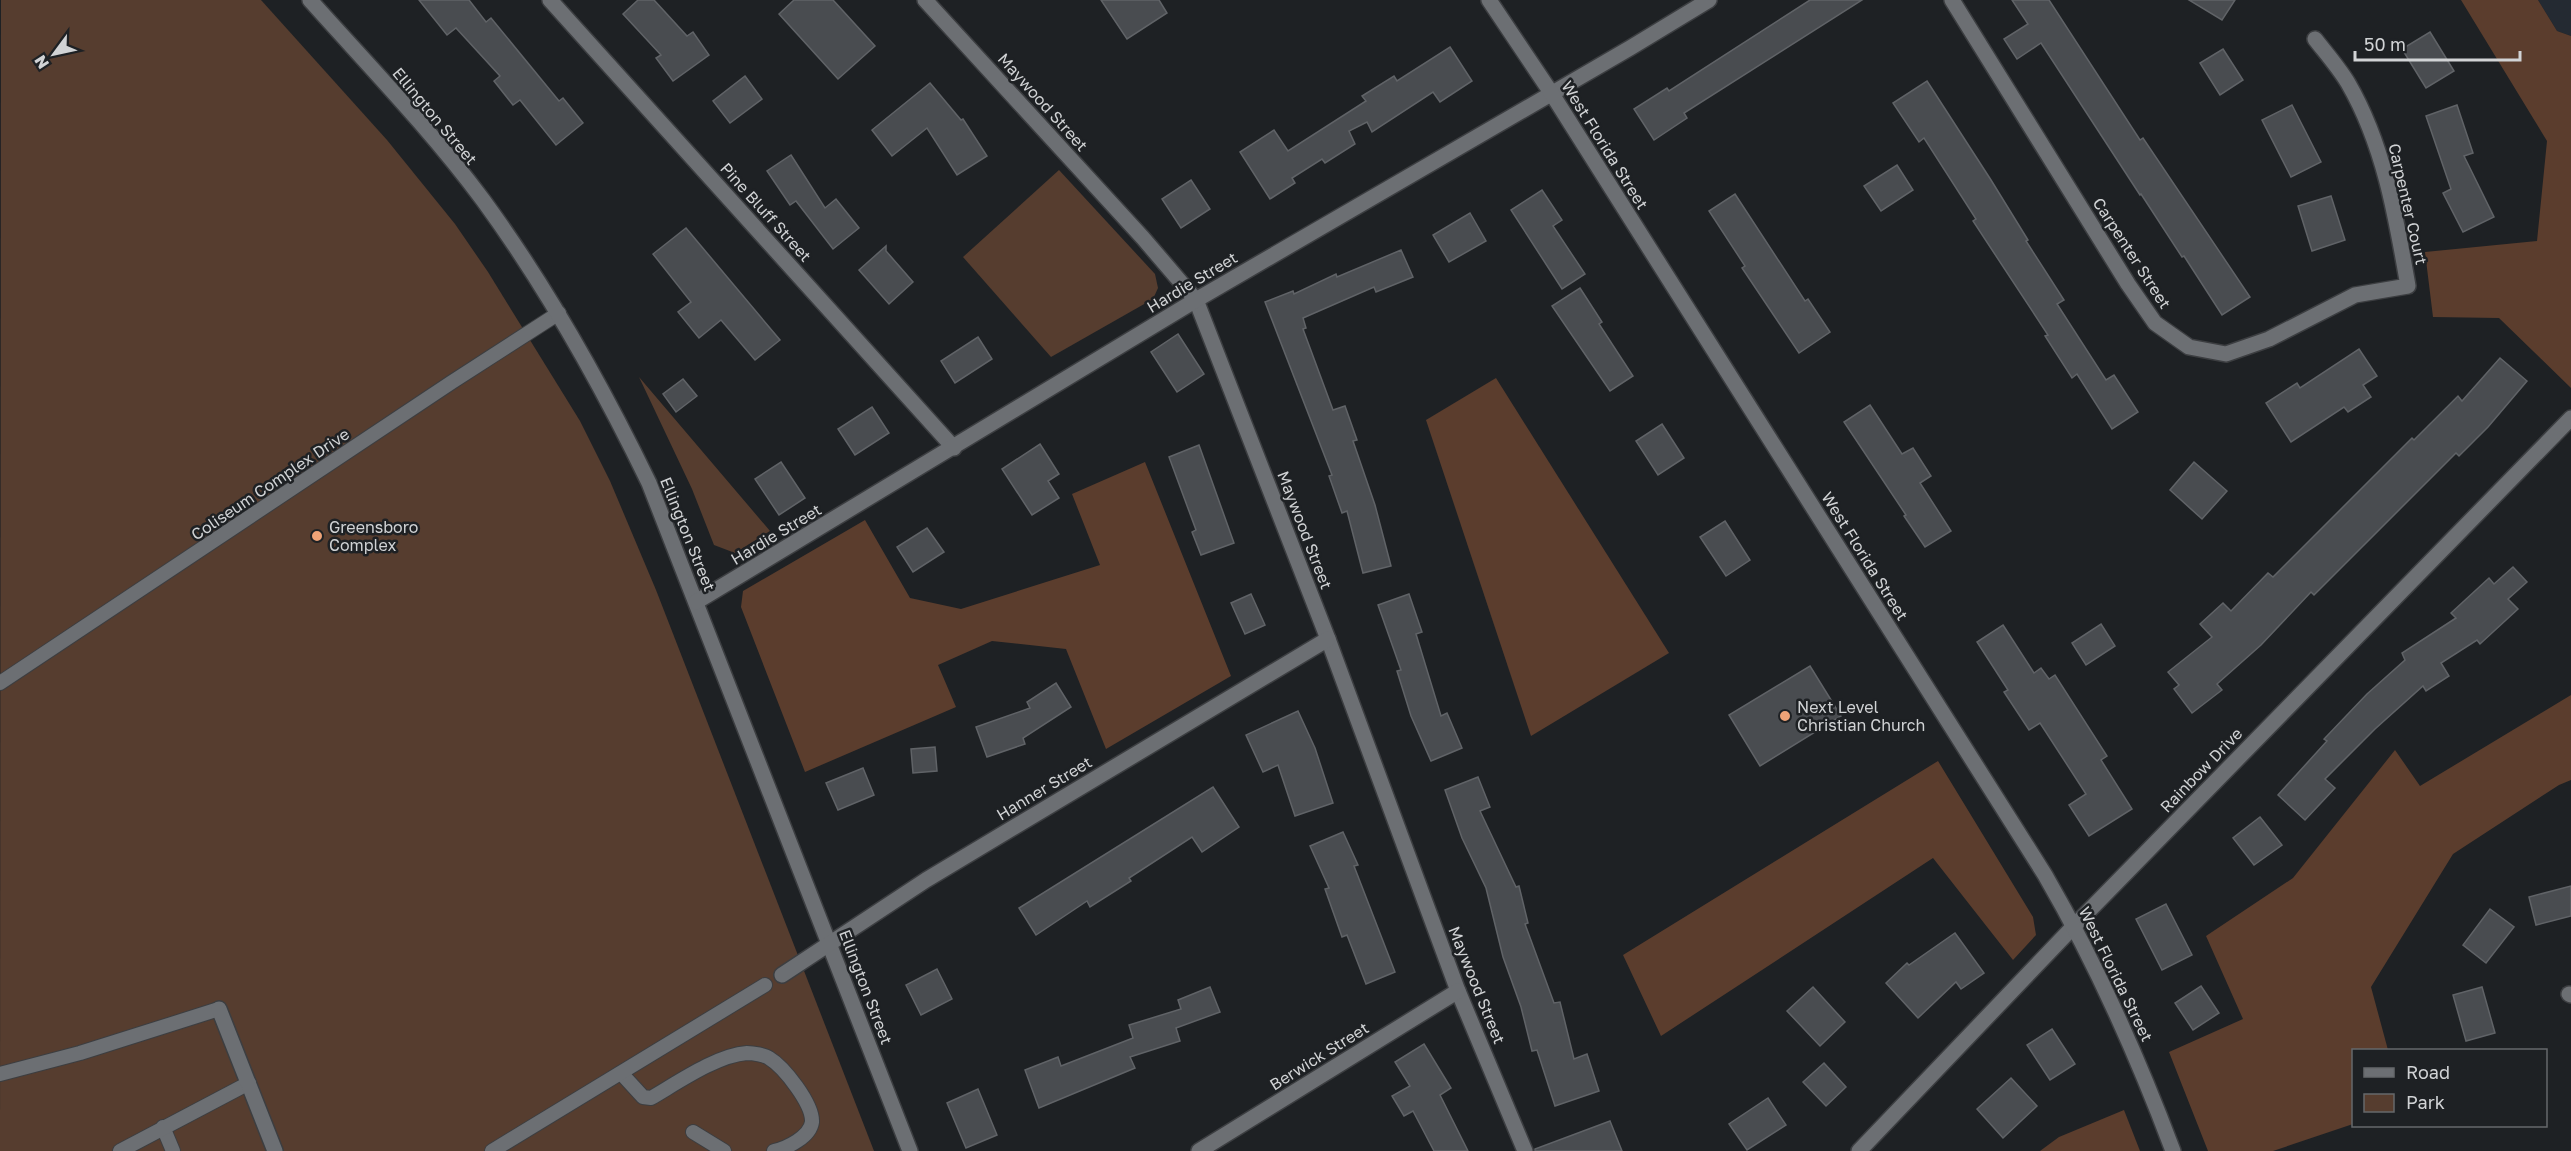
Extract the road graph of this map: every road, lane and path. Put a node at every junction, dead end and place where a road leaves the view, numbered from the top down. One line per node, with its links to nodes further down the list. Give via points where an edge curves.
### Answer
1 (310, 0): 11 (street, Ellington Street, via 483,200)
2 (550, 0): 13 (street, Pine Bluff Street)
3 (926, 0): 10 (street, Maywood Street)
4 (1489, 0): 8 (street, West Florida Street)
5 (1709, 0): 8 (street, Hardie Street)
6 (1952, 0): 9 (street, Carpenter Street, via 2128,284 2155,322 2189,347 2226,354 2269,339 2355,295)
7 (2315, 39): 9 (street, Carpenter Court, via 2348,83 2375,142 2397,220)
8 (1552, 94): 10 (street, Hardie Street); 17 (street, West Florida Street)
9 (2408, 286)
10 (1196, 300): 13 (street, Hardie Street); 15 (street, Maywood Street)
11 (559, 313): 14 (street, Ellington Street, via 608,399 649,483); 16 (lane, Coliseum Complex Drive)
12 (2571, 418): 17 (street, Rainbow Drive)
13 (954, 448): 14 (street, Hardie Street)
14 (696, 602): 18 (street, Ellington Street)
15 (1328, 639): 18 (street, Hanner Street, via 926,880); 21 (street, Maywood Street)
16 (0, 682)
17 (2074, 926): 37 (street, Rainbow Drive); 38 (street, West Florida Street, via 2141,1067)
18 (830, 944): 19 (street, Hanner Street); 34 (street, Ellington Street)
19 (782, 975)
20 (765, 985): 23 (lane)
21 (1458, 991): 35 (street, Berwick Street); 36 (street, Maywood Street)
22 (219, 1009): 24 (lane); 25 (street)
23 (621, 1073): 31 (lane); 33 (lane, via 643,1097 651,1098 724,1059 747,1053 768,1057 789,1076 810,1109 812,1123 803,1137)
24 (0, 1074)
25 (249, 1083): 26 (lane); 30 (street)
26 (163, 1127): 28 (lane); 29 (lane)
27 (693, 1132): 32 (lane)
28 (120, 1151)
29 (172, 1151)
30 (275, 1151)
31 (492, 1151)
32 (724, 1151)
33 (774, 1151)
34 (910, 1151)
35 (1199, 1151)
36 (1525, 1151)
37 (1859, 1151)
38 (2174, 1151)

